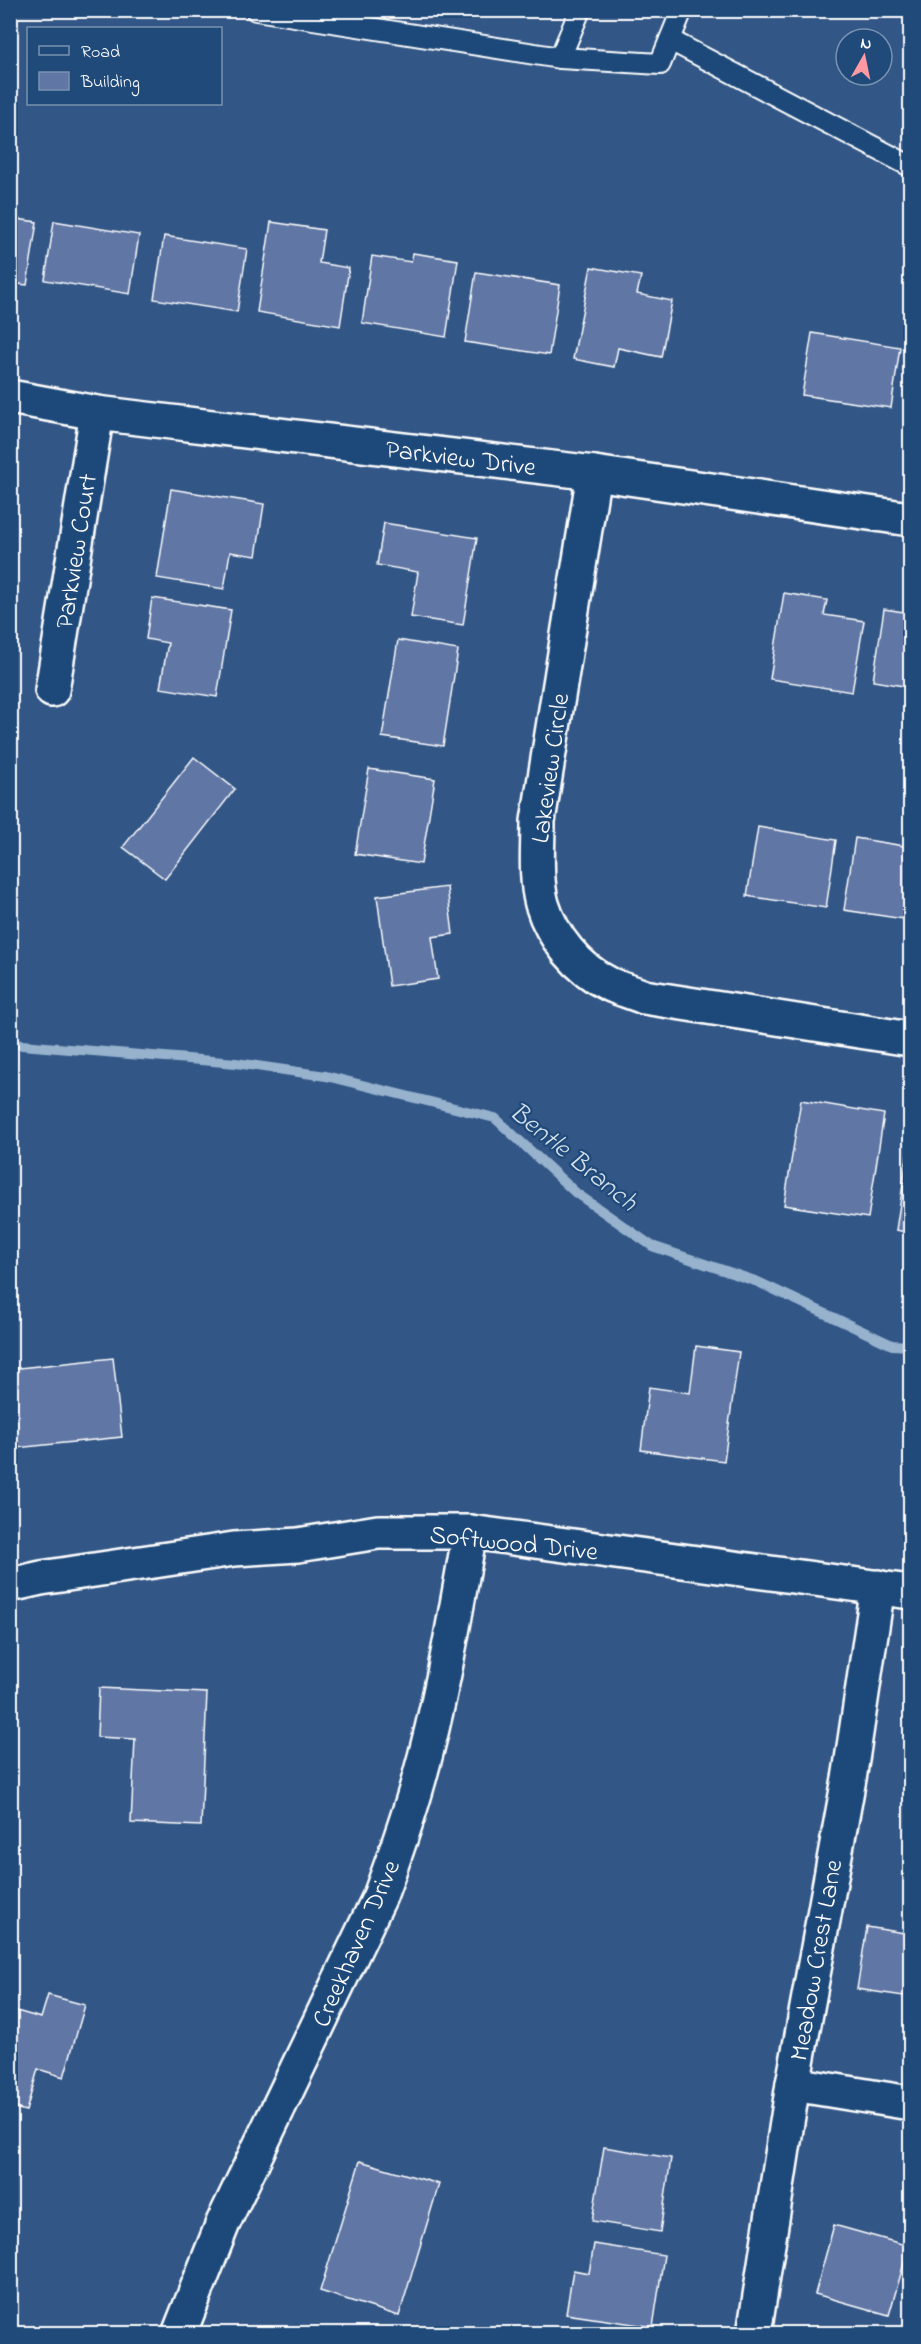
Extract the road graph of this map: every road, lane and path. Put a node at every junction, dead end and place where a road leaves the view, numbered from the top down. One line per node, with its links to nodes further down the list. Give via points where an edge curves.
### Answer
1 (256, 10): 5 (lane)
2 (580, 10): 5 (lane)
3 (682, 10): 4 (lane)
4 (670, 40): 5 (lane, via 660,64); 6 (lane)
5 (560, 58)
6 (910, 166)
7 (10, 397): 8 (street, Parkview Drive)
8 (98, 412): 9 (street, Parkview Drive); 11 (street, Parkview Court)
9 (594, 473): 10 (street, Parkview Drive); 12 (street, Lakeview Circle, via 538,821 542,904 556,936 577,961 607,983 644,997)
10 (910, 519)
11 (52, 690)
12 (910, 1039)
13 (470, 1532): 14 (street, Softwood Drive, via 378,1532 298,1545 234,1549); 15 (street, Softwood Drive); 19 (street, Creekhaven Drive, via 448,1657 401,1840 380,1896 223,2223)
14 (10, 1585)
15 (878, 1587): 16 (street, Softwood Drive); 17 (street, Meadow Crest Lane, via 850,1773)
16 (910, 1592)
17 (793, 2084): 18 (street); 20 (street, Meadow Crest Lane)
18 (910, 2103)
19 (179, 2334)
20 (754, 2334)

